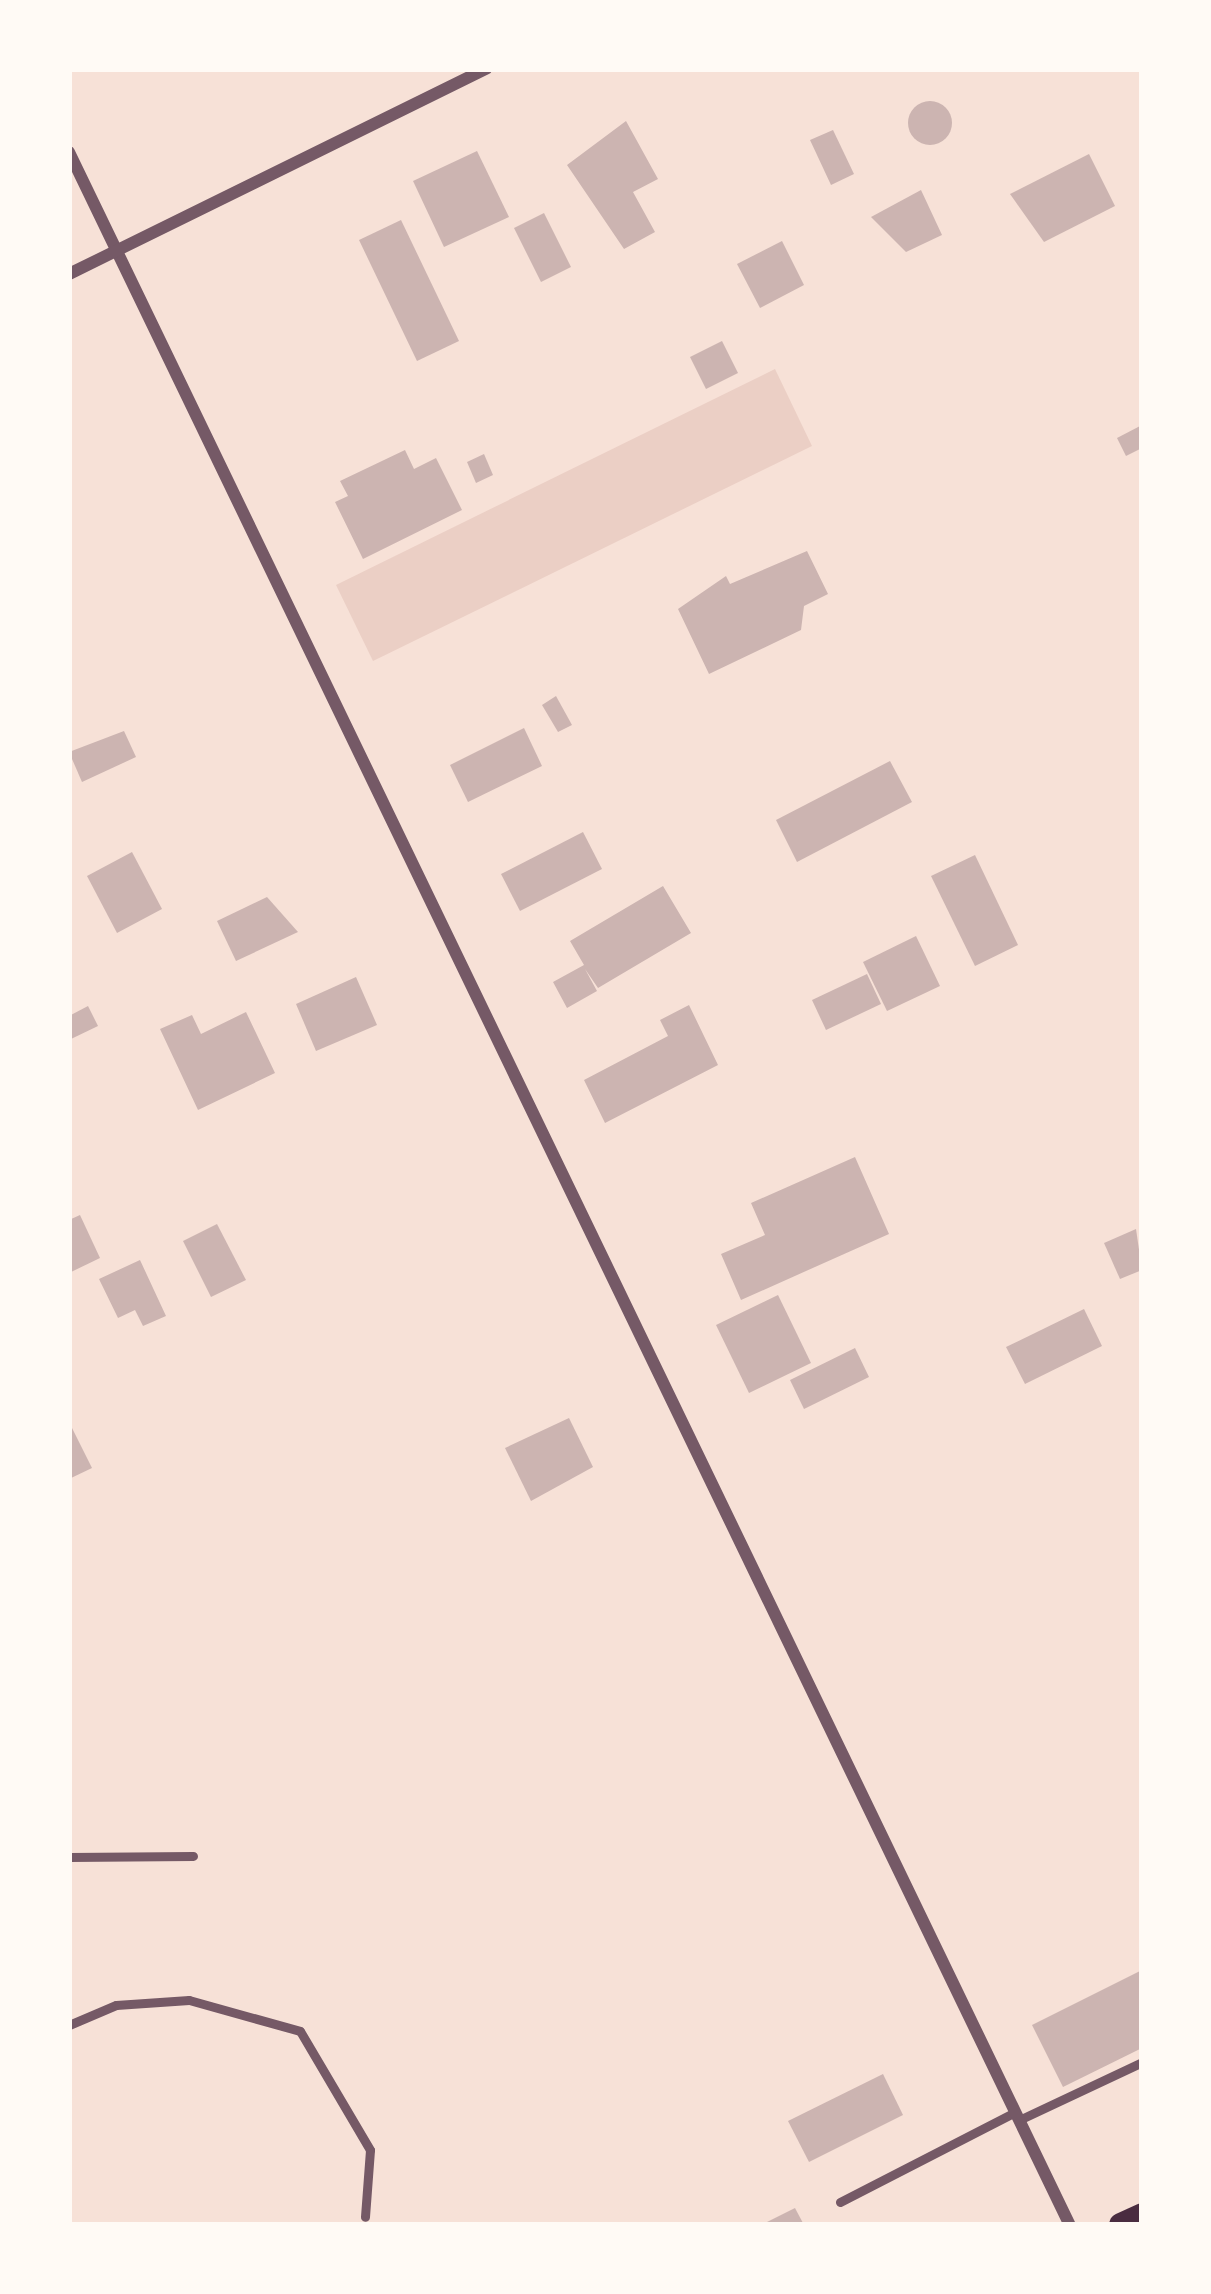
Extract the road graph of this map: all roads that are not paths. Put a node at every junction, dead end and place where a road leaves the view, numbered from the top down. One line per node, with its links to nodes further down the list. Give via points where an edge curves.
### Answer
1 (485, 69): 3 (street)
2 (69, 152): 3 (street)
3 (119, 250): 4 (street); 9 (street)
4 (69, 274)
5 (194, 1856): 6 (lane)
6 (69, 1857)
7 (69, 2025): 12 (lane, via 116,2005 189,2000 300,2031 370,2150)
8 (1142, 2062): 9 (lane)
9 (1017, 2116): 10 (lane); 13 (street)
10 (839, 2202)
11 (1142, 2215): 14 (main road)
12 (364, 2217)
13 (1070, 2225)
14 (1121, 2225)

